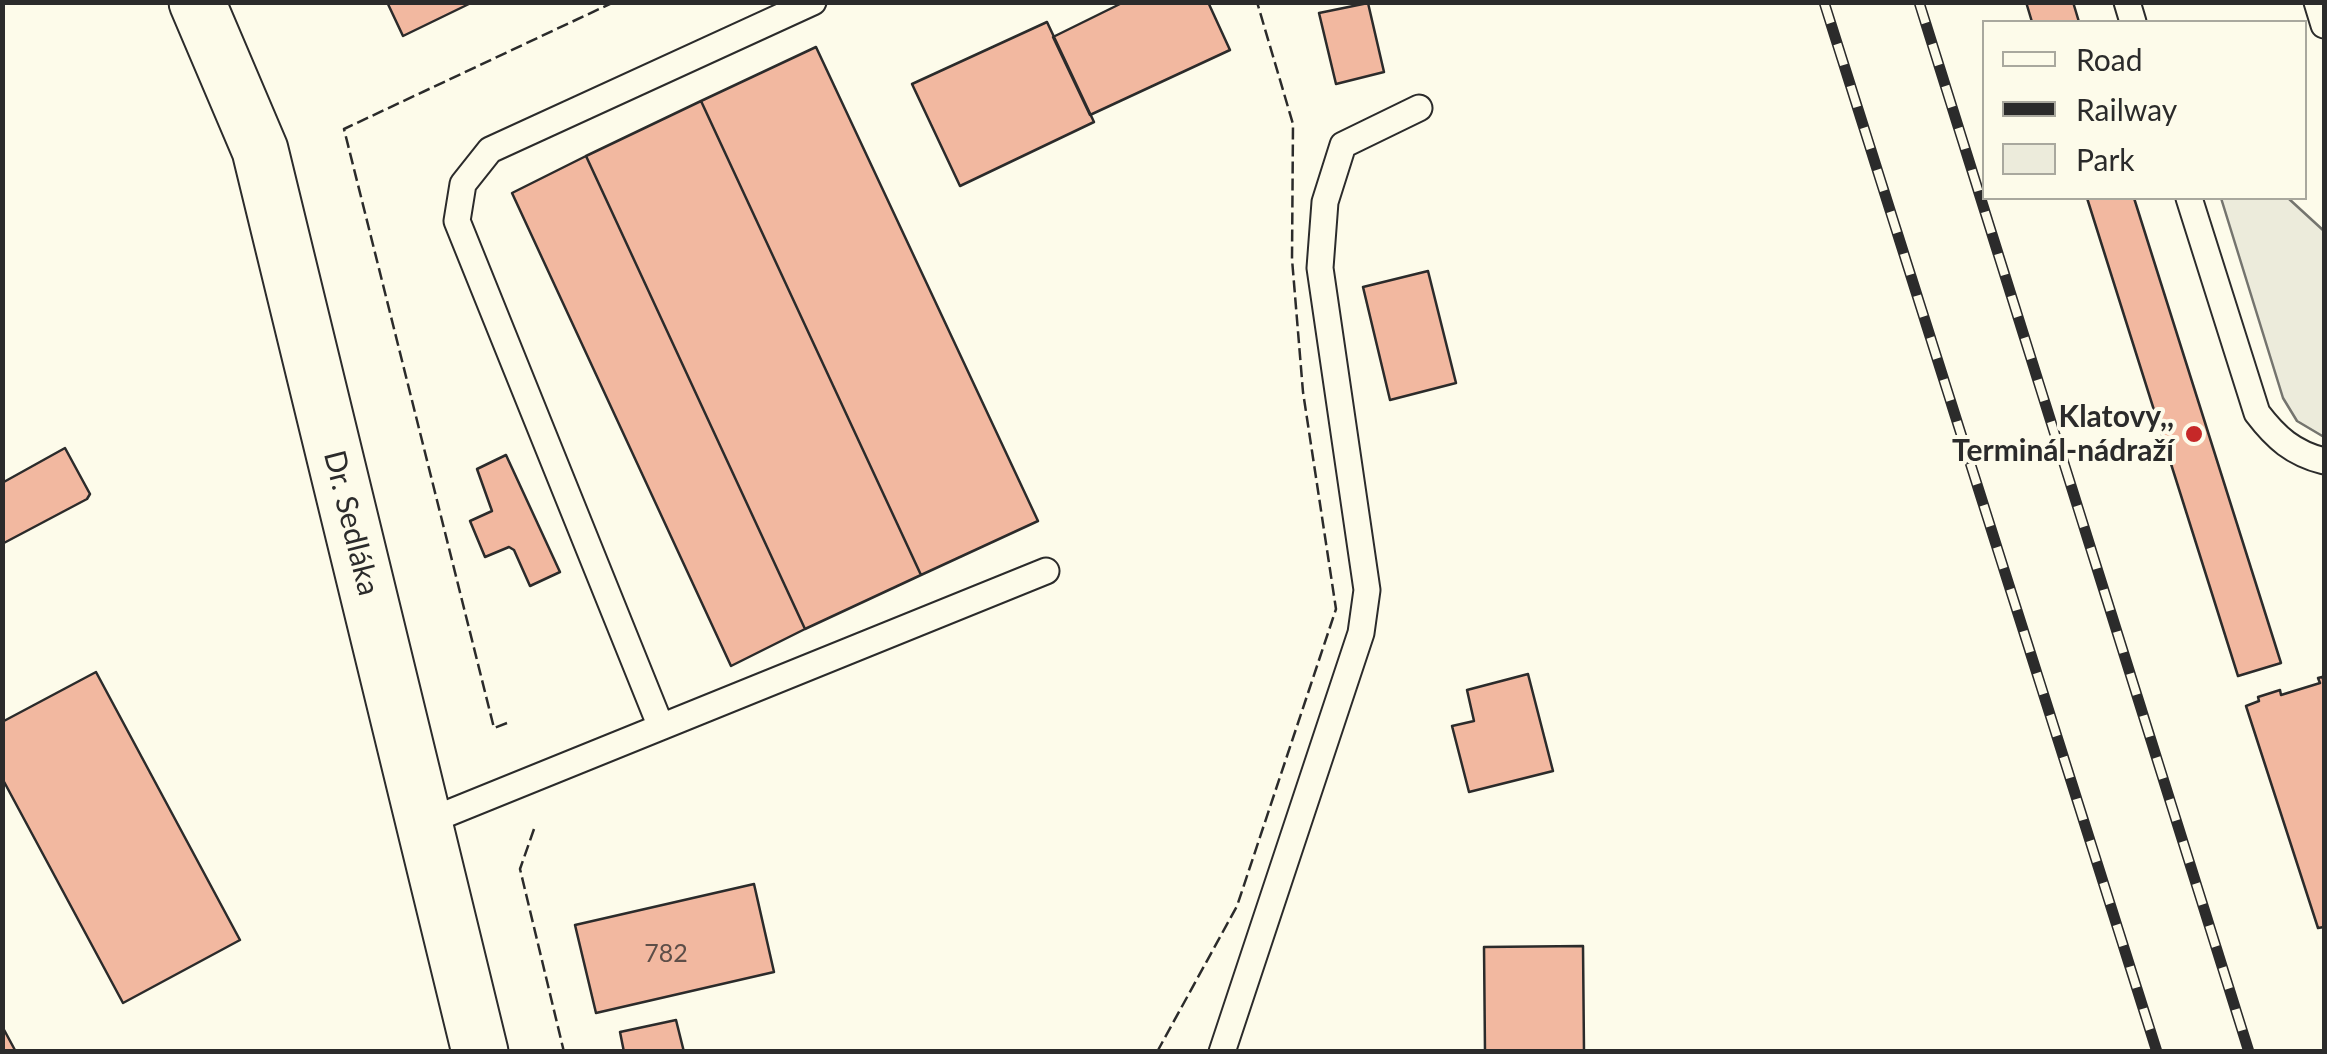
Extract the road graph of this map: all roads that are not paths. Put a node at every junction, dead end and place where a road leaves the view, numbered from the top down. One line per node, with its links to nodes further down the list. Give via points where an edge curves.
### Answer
1 (197, 2): 10 (street, Dr. Sedláka, via 260,150)
2 (813, 2): 9 (lane, via 490,150 463,184 457,222)
3 (2318, 2): 4 (lane)
4 (2324, 25)
5 (1419, 108): 12 (lane, via 1343,145 1324,202 1320,268 1367,590 1361,633)
6 (2190, 200): 7 (lane, via 2257,413 2296,452)
7 (2324, 461)
8 (1046, 572): 9 (lane)
9 (661, 727): 10 (lane)
10 (424, 823): 11 (street, Dr. Sedláka)
11 (480, 1052)
12 (1222, 1052)

